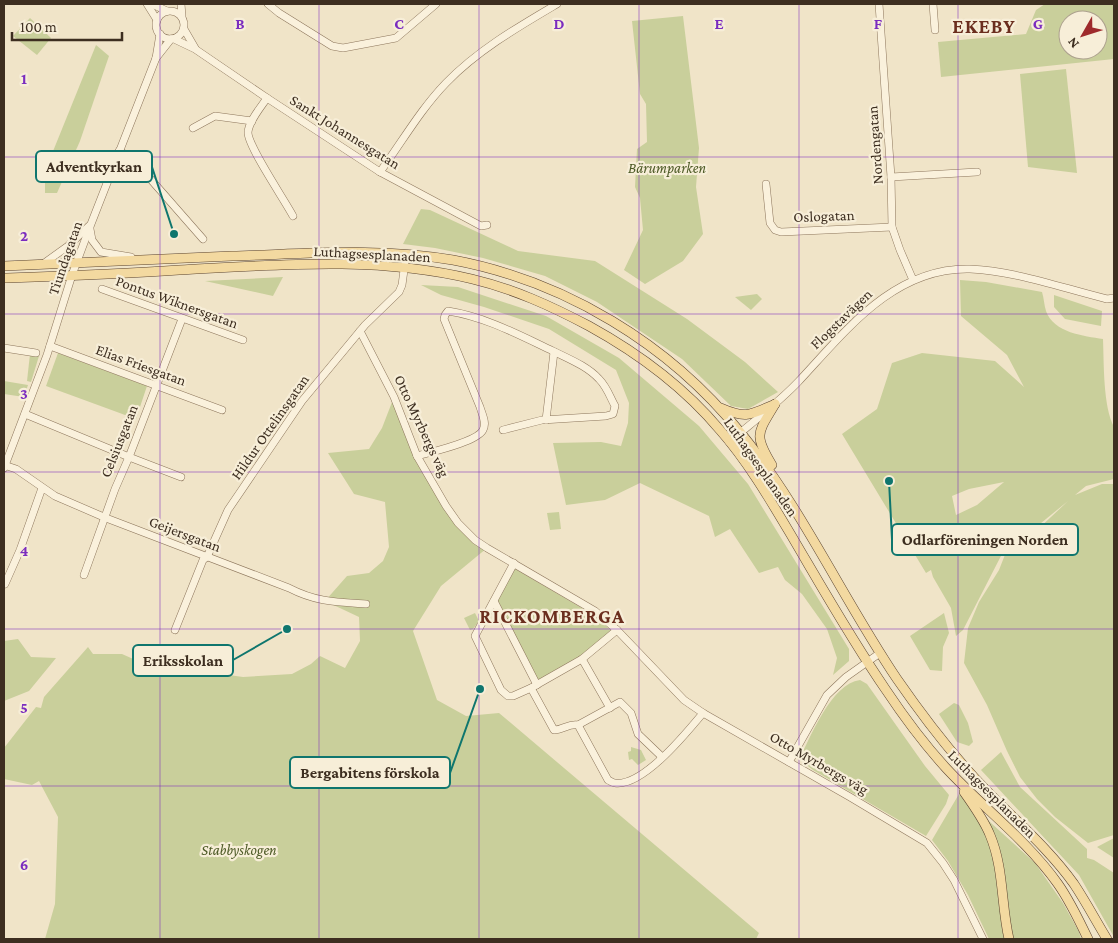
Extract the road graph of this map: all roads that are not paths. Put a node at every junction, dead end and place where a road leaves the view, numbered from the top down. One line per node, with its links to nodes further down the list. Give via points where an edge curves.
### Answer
1 (147, 4): 12 (street)
2 (152, 4): 10 (street)
3 (177, 4): 10 (street)
4 (181, 4): 11 (street)
5 (268, 4): 6 (street, via 332,46 343,48 396,38)
6 (436, 4)
7 (557, 4): 23 (street, via 502,38 446,83)
8 (879, 4): 25 (street, Nordengatan)
9 (933, 4): 14 (street)
10 (168, 11): 11 (street); 12 (street)
11 (182, 16): 13 (street)
12 (157, 20): 15 (street)
13 (184, 29): 16 (street); 17 (street, Sankt Johannesgatan)
14 (935, 30)
15 (160, 34): 16 (street); 18 (street, Tiundagatan)
16 (172, 39): 17 (street, Sankt Johannesgatan); 18 (street, Tiundagatan)
17 (195, 49): 19 (street, Sankt Johannesgatan)
18 (156, 58): 22 (street, Tiundagatan)
19 (267, 98): 20 (street); 23 (street, Sankt Johannesgatan)
20 (252, 121): 21 (street, via 215,116); 27 (street, via 248,131 251,145)
21 (193, 128)
22 (119, 151): 28 (street, Tiundagatan); 31 (street, via 132,158)
23 (380, 172): 29 (street, Sankt Johannesgatan, via 481,226)
24 (977, 172): 25 (street)
25 (891, 178): 30 (street, Nordengatan)
26 (766, 184): 30 (street, Oslogatan, via 770,223 775,230)
27 (293, 216)
28 (91, 224): 33 (street, via 92,240 101,252); 34 (street, Tiundagatan); 35 (street)
29 (487, 225)
30 (892, 227): 40 (street, Nordengatan)
31 (203, 239)
32 (406, 255): 33 (main road, Luthagsesplanaden, via 334,252); 37 (street, Hildur Ottelinsgatan); 52 (main road, Luthagsesplanaden, via 452,260 494,270 538,283 575,301 611,320 655,350 694,381)
33 (150, 260): 34 (main road, Luthagsesplanaden)
34 (77, 263): 35 (main road, Luthagsesplanaden); 38 (street, Tiundagatan)
35 (43, 264): 36 (main road, Luthagsesplanaden)
36 (4, 266)
37 (404, 268): 38 (main road, Luthagsesplanaden, via 285,264); 44 (street, Hildur Ottelinsgatan, via 399,292); 58 (main road, Luthagsesplanaden, via 440,272 494,285 531,298 602,333 678,387)
38 (72, 275): 39 (main road, Luthagsesplanaden); 46 (street, Tiundagatan)
39 (4, 278)
40 (913, 280): 42 (street, Flogstavägen, via 940,271 969,269 1001,272 1107,299); 51 (street, Flogstavägen, via 868,308)
41 (102, 289): 43 (street, Pontus Wiknersgatan)
42 (1114, 298)
43 (182, 319): 45 (street, Pontus Wiknersgatan); 50 (street, Celsiusgatan)
44 (360, 331): 59 (street, Otto Myrbergs väg, via 394,397); 66 (street, Hildur Ottelinsgatan, via 302,401 228,510)
45 (242, 340)
46 (50, 346): 50 (street, Elias Friesgatan); 54 (street, Tiundagatan)
47 (4, 348): 49 (street)
48 (554, 352): 55 (street); 55 (street, via 600,380 615,411 606,416); 59 (street, via 474,317 448,312 444,319 485,422 478,436)
49 (36, 353)
50 (157, 386): 53 (street, Elias Friesgatan); 60 (street, Celsiusgatan)
51 (775, 404): 52 (main road, via 747,415); 57 (street, Flogstavägen); 65 (main road, via 758,438 795,504)
52 (718, 407): 57 (main road, Luthagsesplanaden)
53 (222, 410)
54 (25, 414): 60 (street); 61 (street, Tiundagatan)
55 (546, 420): 56 (street)
56 (503, 430)
57 (740, 432): 58 (street, Flogstavägen); 65 (main road, Luthagsesplanaden, via 767,467)
58 (729, 442): 76 (main road, Luthagsesplanaden, via 770,500)
59 (417, 456): 67 (street, Otto Myrbergs väg, via 458,523 474,540)
60 (129, 457): 62 (street); 64 (street, Celsiusgatan)
61 (4, 466): 63 (street, Geijersgatan, via 16,469)
62 (181, 477)
63 (42, 488): 64 (street, Geijersgatan); 69 (street)
64 (106, 518): 66 (street, Geijersgatan); 68 (street, Celsiusgatan)
65 (804, 527): 74 (main road, Luthagsesplanaden)
66 (207, 557): 71 (street, Geijersgatan, via 306,596); 72 (street, Hildur Ottelinsgatan)
67 (514, 563): 70 (street); 73 (street, Otto Myrbergs väg, via 595,611)
68 (84, 575)
69 (5, 584)
70 (494, 601): 77 (street); 77 (street, via 476,636 501,690 513,696)
71 (366, 604)
72 (175, 630)
73 (617, 630): 75 (street); 79 (street, Otto Myrbergs väg, via 684,700)
74 (880, 653): 76 (street); 84 (main road, Luthagsesplanaden, via 943,741 1050,854)
75 (582, 659): 77 (street); 78 (street)
76 (867, 662): 82 (street, via 826,695); 83 (main road, Luthagsesplanaden)
77 (534, 686): 80 (street, via 554,730)
78 (610, 708): 80 (street); 81 (street, via 620,702 627,707 638,734)
79 (703, 713): 81 (street); 82 (street, Otto Myrbergs väg)
80 (578, 725): 81 (street, via 608,780 615,783 642,774)
81 (661, 758)
82 (789, 762): 85 (street, Otto Myrbergs väg, via 927,843 954,880)
83 (946, 768): 86 (main road, via 980,815 990,835); 87 (main road, Luthagsesplanaden, via 1042,864 1069,902)
84 (1089, 910): 88 (main road, Luthagsesplanaden); 89 (main road, Luthagsesplanaden)
85 (983, 939)
86 (1009, 939)
87 (1088, 939)
88 (1099, 939)
89 (1107, 939)

